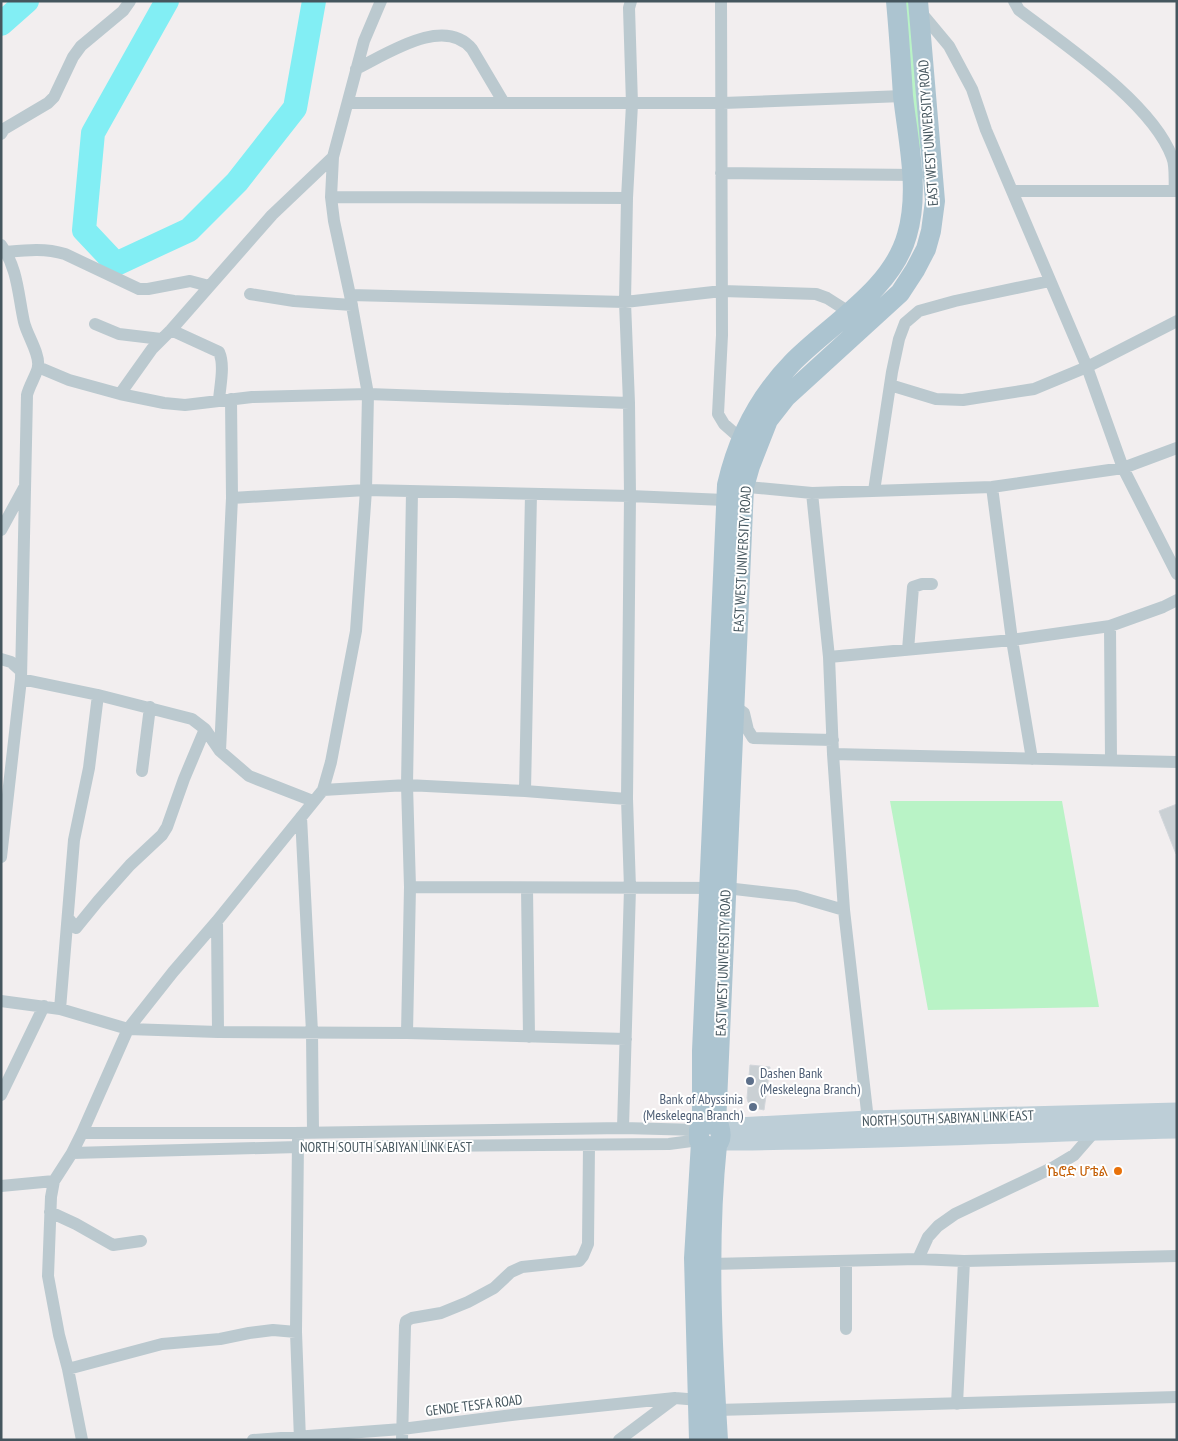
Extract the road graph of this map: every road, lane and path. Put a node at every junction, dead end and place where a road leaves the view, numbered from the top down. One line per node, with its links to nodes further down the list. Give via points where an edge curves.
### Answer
1 (130, 1): 14 (street, via 74,56 54,97)
2 (381, 1): 8 (street)
3 (631, 1): 13 (street, via 628,8)
4 (721, 1): 12 (street)
5 (1014, 1): 20 (street, via 1019,10 1121,90 1155,127 1173,159)
6 (893, 3): 9 (main road, EAST WEST UNIVERSITY ROAD)
7 (918, 5): 17 (main road, EAST WEST UNIVERSITY ROAD); 19 (street, via 962,69)
8 (356, 69): 10 (street); 11 (street, via 424,36 455,36 466,41 472,49)
9 (903, 96): 12 (street); 18 (main road, EAST WEST UNIVERSITY ROAD)
10 (348, 103): 11 (street); 15 (street)
11 (504, 103): 13 (street)
12 (723, 103): 13 (street); 16 (street)
13 (632, 104): 22 (street)
14 (1, 134)
15 (333, 158): 21 (street); 25 (street, via 272,215)
16 (721, 173): 18 (street); 26 (street)
17 (933, 174): 18 (street); 48 (main road, EAST WEST UNIVERSITY ROAD, via 935,201 931,231 926,248 900,294 780,405 768,420 750,466)
18 (912, 175): 30 (main road, EAST WEST UNIVERSITY ROAD, via 913,206 908,235 900,255 887,274)
19 (1013, 191): 20 (street); 24 (street)
20 (1176, 191)
21 (331, 197): 22 (street); 28 (street)
22 (627, 198): 29 (street)
23 (3, 248): 25 (street, via 52,250 139,289 190,281); 36 (street, via 15,272 24,322)
24 (1050, 280): 35 (street); 37 (street, via 919,311 905,323)
25 (209, 286): 33 (street)
26 (722, 291): 29 (street); 30 (street, via 816,294); 42 (street, via 718,414)
27 (250, 294): 28 (street, via 294,301)
28 (351, 300): 29 (street); 39 (street)
29 (625, 302): 41 (street)
30 (849, 312): 42 (main road, EAST WEST UNIVERSITY ROAD, via 792,363 764,395)
31 (1177, 321): 35 (street)
32 (95, 324): 34 (street, via 119,334)
33 (171, 330): 34 (street); 40 (street, via 219,352)
34 (161, 339): 38 (street)
35 (1087, 366): 37 (street, via 1034,389 963,400 936,399); 44 (street)
36 (38, 367): 38 (street, via 69,380); 45 (street, via 27,395)
37 (890, 386): 49 (street)
38 (120, 394): 40 (street, via 185,405)
39 (368, 394): 40 (street); 41 (street); 47 (street)
40 (225, 400): 54 (street)
41 (629, 403): 53 (street)
42 (741, 439): 48 (main road, EAST WEST UNIVERSITY ROAD, via 733,461)
43 (1177, 448): 44 (street)
44 (1123, 468): 46 (street); 56 (street)
45 (26, 486): 55 (street); 64 (street)
46 (992, 487): 49 (street); 60 (street)
47 (366, 490): 50 (street); 54 (street); 77 (street, via 356,631)
48 (732, 491): 51 (street); 53 (street); 66 (main road, EAST WEST UNIVERSITY ROAD); 86 (main road, EAST WEST UNIVERSITY ROAD)
49 (874, 491): 51 (street)
50 (412, 492): 52 (street); 76 (street)
51 (812, 493): 62 (street)
52 (531, 494): 53 (street); 78 (street)
53 (630, 496): 79 (street)
54 (232, 498): 70 (street)
55 (1, 530)
56 (1177, 574)
57 (932, 584): 61 (street, via 913,587)
58 (1177, 600): 59 (street)
59 (1110, 626): 60 (street); 73 (street)
60 (1012, 640): 61 (street); 72 (street)
61 (908, 650): 62 (street)
62 (829, 657): 69 (street)
63 (1, 659): 64 (street, via 12,662)
64 (21, 675): 65 (street); 82 (street)
65 (98, 695): 67 (street); 88 (street, via 89,768 74,840)
66 (734, 706): 69 (street, via 744,713 748,730 754,738); 86 (main road, EAST WEST UNIVERSITY ROAD)
67 (150, 707): 68 (street, via 192,719); 75 (street)
68 (205, 729): 70 (street); 88 (street, via 162,836 130,865 76,928)
69 (832, 740): 71 (street)
70 (220, 751): 80 (street, via 249,776)
71 (833, 754): 72 (street); 87 (street)
72 (1032, 759): 73 (street)
73 (1111, 760): 74 (street)
74 (1177, 762)
75 (142, 771)
76 (407, 785): 77 (street); 78 (street); 83 (street)
77 (323, 790): 80 (street)
78 (525, 791): 79 (street)
79 (626, 799): 85 (street)
80 (313, 801): 81 (street)
81 (301, 816): 89 (street); 95 (street)
82 (1, 858)
83 (410, 887): 84 (street); 96 (street)
84 (527, 888): 85 (street); 97 (street)
85 (630, 888): 86 (street); 98 (street)
86 (718, 888): 87 (street, via 796,896); 109 (main road, EAST WEST UNIVERSITY ROAD, via 702,1051)
87 (844, 910): 101 (street)
88 (68, 918): 92 (street)
89 (218, 921): 93 (street); 94 (street)
90 (1, 1001): 91 (street)
91 (44, 1006): 92 (street); 99 (street)
92 (60, 1009): 93 (street)
93 (128, 1029): 94 (street); 107 (street)
94 (218, 1032): 95 (street)
95 (312, 1032): 96 (street); 106 (street)
96 (407, 1033): 97 (street)
97 (529, 1037): 98 (street)
98 (626, 1039): 103 (street)
99 (1, 1095)
100 (1177, 1112): 102 (main road, NORTH SOUTH SABIYAN LINK EAST)
101 (868, 1120): 102 (main road, NORTH SOUTH SABIYAN LINK EAST); 109 (main road, NORTH SOUTH SABIYAN LINK EAST)
102 (1153, 1121): 104 (main road, NORTH SOUTH SABIYAN LINK EAST); 105 (main road, NORTH SOUTH SABIYAN LINK EAST)
103 (623, 1128): 106 (street, NORTH SOUTH SABIYAN LINK EAST); 109 (street, NORTH SOUTH SABIYAN LINK EAST)
104 (1177, 1129)
105 (1095, 1131): 109 (main road, NORTH SOUTH SABIYAN LINK EAST, via 807,1141); 118 (street, via 1074,1155 1054,1167 954,1214 928,1237)
106 (313, 1132): 108 (street, NORTH SOUTH SABIYAN LINK EAST)
107 (82, 1133): 108 (street, NORTH SOUTH SABIYAN LINK EAST); 112 (street)
108 (298, 1133): 111 (street)
109 (709, 1135): 110 (street, NORTH SOUTH SABIYAN LINK EAST, via 669,1144); 121 (main road, EAST WEST UNIVERSITY ROAD, via 713,1184); 127 (main road, EAST WEST UNIVERSITY ROAD, via 694,1258)
110 (589, 1145): 111 (street, NORTH SOUTH SABIYAN LINK EAST); 130 (street, via 588,1244 579,1261 522,1267 468,1302 441,1313 406,1321)
111 (298, 1147): 112 (street, NORTH SOUTH SABIYAN LINK EAST); 123 (street)
112 (72, 1153): 113 (street)
113 (54, 1181): 114 (street); 115 (street)
114 (1, 1186)
115 (50, 1212): 116 (street, via 113,1245); 124 (street, via 48,1276)
116 (141, 1241)
117 (1177, 1256): 119 (street)
118 (918, 1259): 119 (street); 120 (street)
119 (964, 1261): 128 (street)
120 (846, 1262): 121 (street); 122 (street)
121 (711, 1264): 129 (main road, EAST WEST UNIVERSITY ROAD)
122 (846, 1329)
123 (296, 1332): 124 (street, via 273,1330 162,1344); 131 (street)
124 (68, 1369): 132 (street)
125 (1177, 1397): 128 (street)
126 (675, 1398): 127 (street, GENDE TESFA ROAD); 130 (street, GENDE TESFA ROAD, via 520,1414); 134 (street)
127 (699, 1400): 129 (street); 135 (main road, EAST WEST UNIVERSITY ROAD)
128 (957, 1404): 129 (street)
129 (716, 1410): 136 (main road, EAST WEST UNIVERSITY ROAD)
130 (402, 1435): 131 (street, GENDE TESFA ROAD)
131 (300, 1438): 133 (street, GENDE TESFA ROAD)
132 (82, 1440)
133 (253, 1440)
134 (619, 1440)
135 (699, 1440)
136 (718, 1440)

